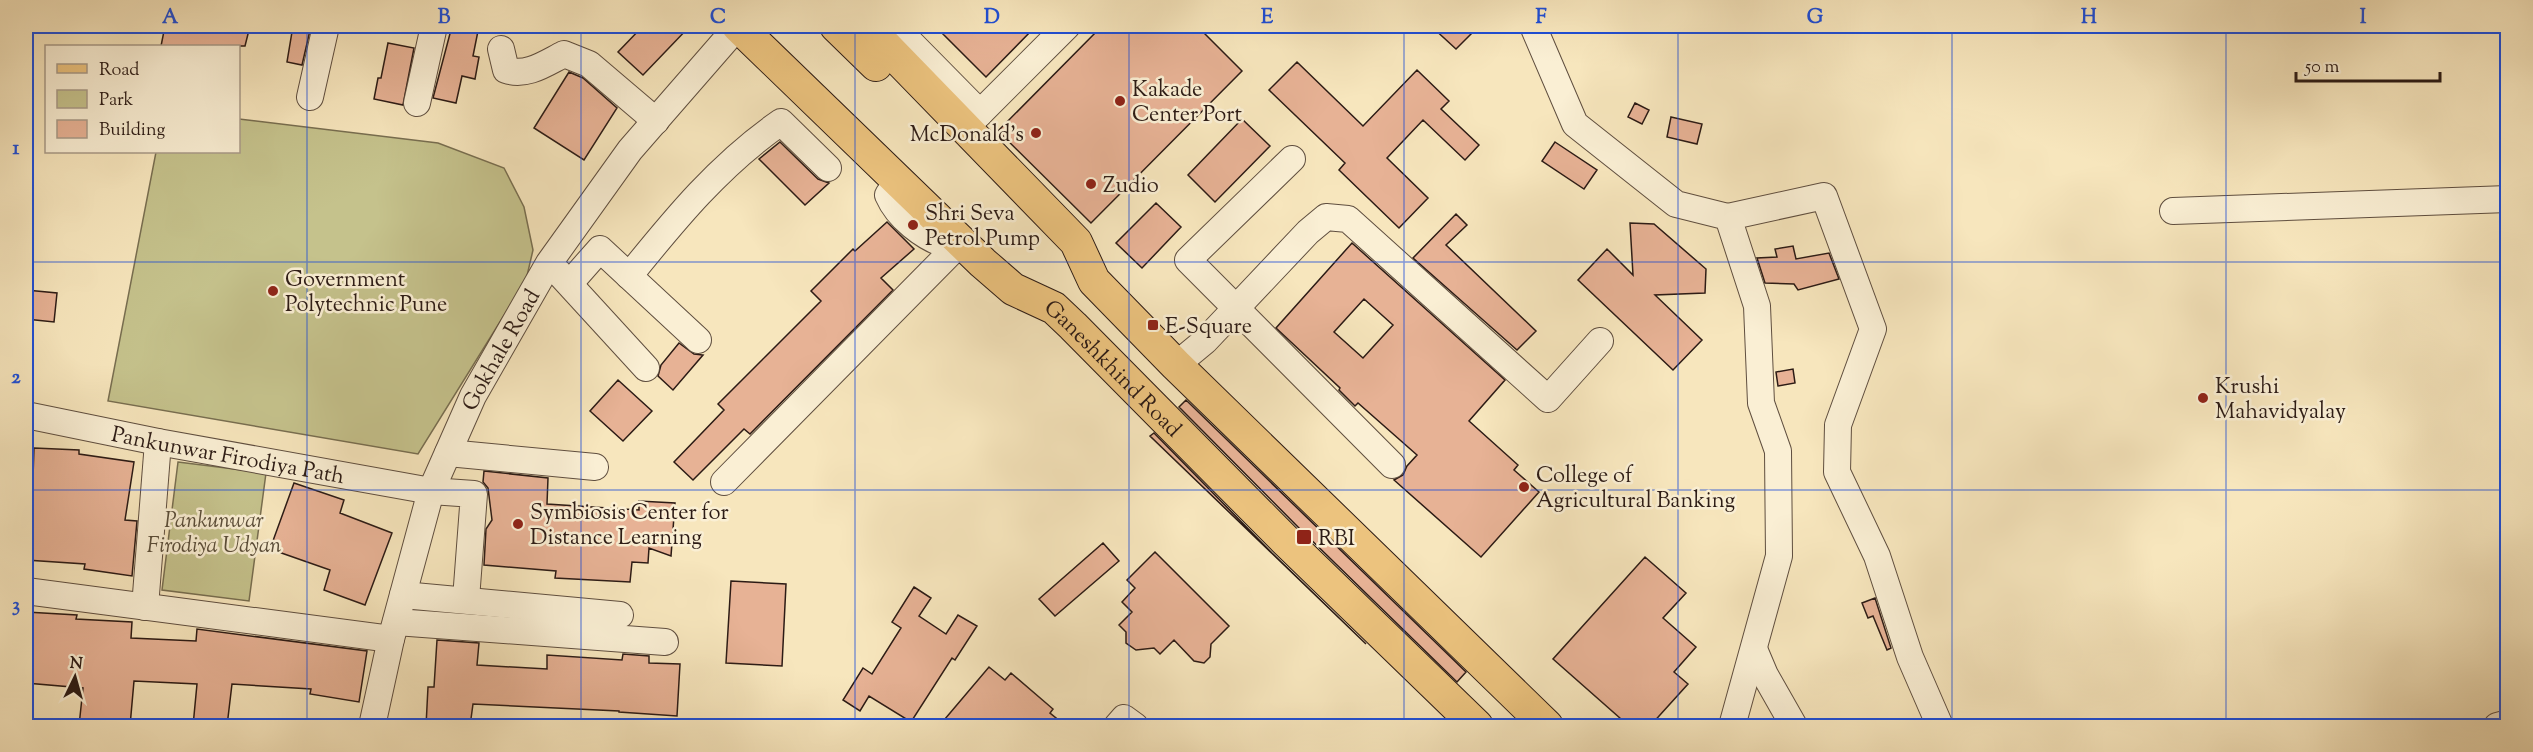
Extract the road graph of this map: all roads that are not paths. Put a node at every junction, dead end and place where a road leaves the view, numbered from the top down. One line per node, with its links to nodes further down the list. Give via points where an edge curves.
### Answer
1 (327, 26): 11 (street)
2 (434, 26): 12 (street)
3 (738, 26): 13 (street, Gokhale Road); 20 (main road, Ganeshkhind Road)
4 (765, 26): 25 (main road)
5 (836, 26): 23 (main road)
6 (866, 26): 9 (main road, Ganeshkhind Road)
7 (1067, 26): 14 (street)
8 (1533, 26): 19 (street, via 1575,124 1676,204)
9 (904, 38): 14 (main road, Ganeshkhind Road)
10 (501, 49): 13 (street, via 506,70 518,74 564,54 589,64)
11 (310, 97)
12 (417, 103)
13 (656, 121): 21 (street, Gokhale Road, via 630,150)
14 (973, 121): 23 (main road, Ganeshkhind Road, via 1076,242)
15 (1292, 159): 26 (street, via 1188,260)
16 (828, 168): 22 (street, via 781,122 715,175)
17 (2508, 199): 18 (street)
18 (2173, 211)
19 (1728, 217): 45 (street, via 1757,306 1761,403 1778,452 1779,556); 54 (street, via 1824,196 1873,329 1839,425 1837,472 1877,556 1910,657)
20 (958, 239): 25 (main road, Ganeshkhind Road, via 1013,289); 36 (street)
21 (549, 263): 24 (street); 33 (street, Gokhale Road, via 473,396)
22 (629, 276): 24 (street, via 600,249); 27 (street)
23 (1094, 281): 29 (main road, Ganeshkhind Road)
24 (570, 283): 30 (street)
25 (1054, 308): 50 (main road, Ganeshkhind Road)
26 (1235, 309): 28 (street, via 1326,217 1348,219 1548,399); 29 (street); 34 (street)
27 (698, 340)
28 (1600, 341)
29 (1176, 365): 51 (main road, Ganeshkhind Road)
30 (646, 368)
31 (26, 415): 32 (street, Pankunwar Firodiya Path)
32 (158, 442): 37 (street, Pankunwar Firodiya Path); 41 (street)
33 (448, 453): 35 (street); 37 (street, Gokhale Road)
34 (1392, 465)
35 (595, 467)
36 (724, 482)
37 (431, 491): 39 (street, Gokhale Road); 40 (street, Pankunwar Firodiya Path, via 474,494)
38 (26, 591): 41 (street)
39 (403, 595): 40 (street); 43 (street, Gokhale Road)
40 (466, 599): 42 (street)
41 (145, 607): 43 (street)
42 (620, 615)
43 (393, 631): 44 (street); 47 (street, Gokhale Road)
44 (665, 642)
45 (1754, 649): 52 (street); 53 (street)
46 (2508, 723): 55 (street)
47 (372, 726)
48 (1117, 726): 49 (street, via 1124,718)
49 (1135, 726)
50 (1477, 726)
51 (1547, 726)
52 (1732, 726)
53 (1794, 726)
54 (1940, 726)
55 (2498, 726)

